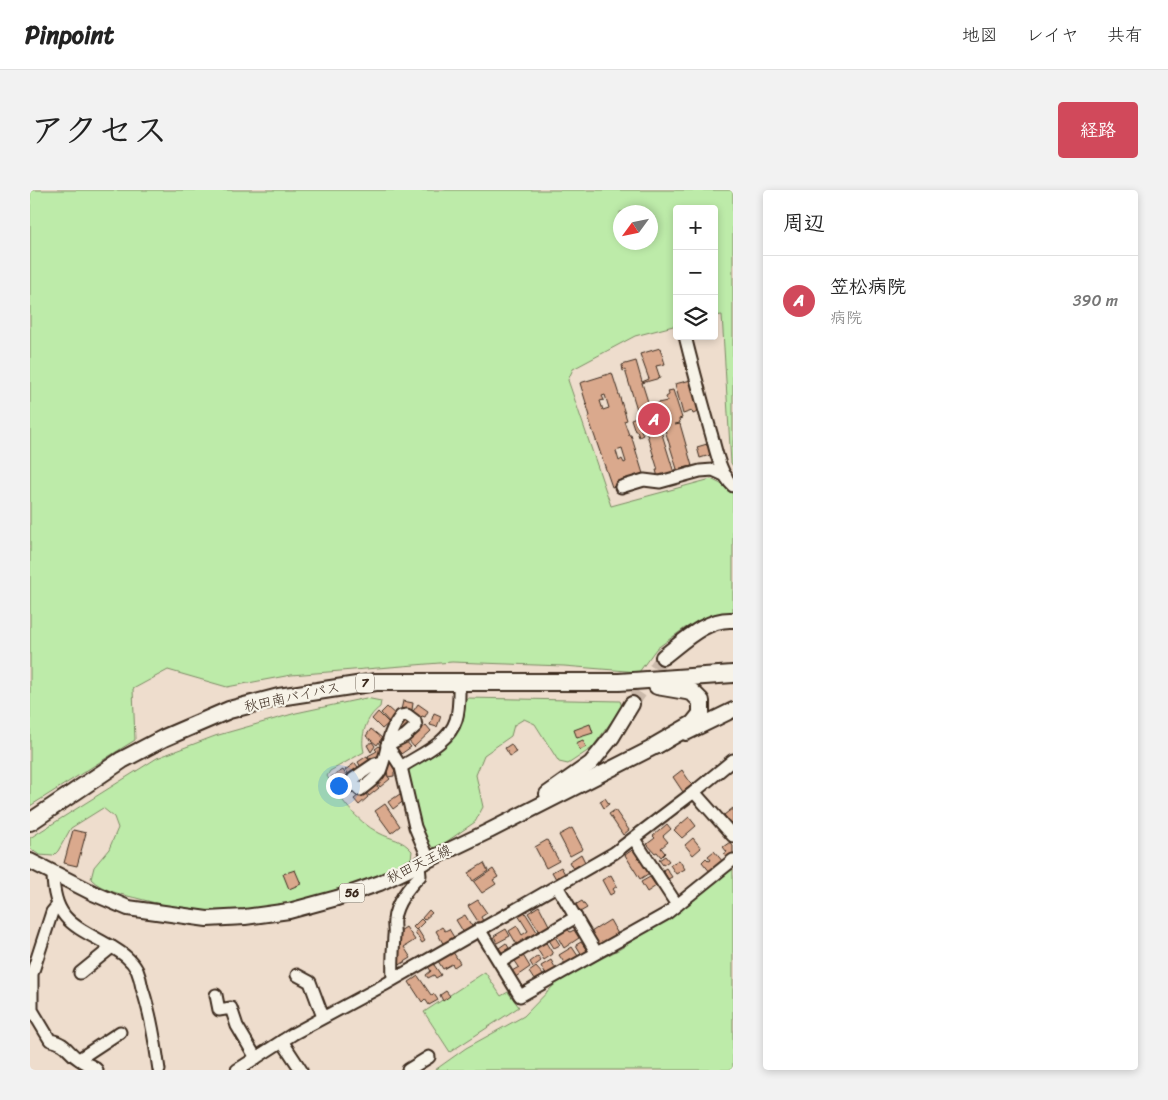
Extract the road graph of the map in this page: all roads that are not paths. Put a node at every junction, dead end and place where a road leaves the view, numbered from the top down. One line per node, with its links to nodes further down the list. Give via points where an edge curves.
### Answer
1 (686, 340): 2 (street, via 720,465)
2 (726, 476): 3 (street); 4 (street, via 713,470 700,471 660,482 644,480)
3 (733, 486)
4 (621, 487)
5 (731, 619): 6 (main road, via 707,626)
6 (663, 657)
7 (733, 674): 9 (highway, 秋田南バイパス / 7)
8 (459, 681): 9 (highway, 秋田南バイパス / 7); 15 (street, via 456,720 450,731 439,743); 18 (highway, 秋田南バイパス / 7, via 376,682 279,697 229,710 122,760)
9 (620, 682): 12 (highway, via 692,692 701,701 701,714 692,724)
10 (632, 704): 17 (main road, via 592,763)
11 (733, 710): 12 (main road, 秋田天王線 / 56)
12 (655, 746): 17 (main road, 秋田天王線 / 56)
13 (733, 760): 16 (street)
14 (382, 762): 15 (street, via 387,745)
15 (400, 767): 23 (street)
16 (694, 792): 19 (street); 20 (street)
17 (509, 820): 23 (main road, 秋田天王線 / 56)
18 (30, 822)
19 (733, 836)
20 (634, 839): 25 (street); 26 (street)
21 (30, 860): 24 (main road, 秋田天王線 / 56)
22 (733, 860): 26 (street)
23 (424, 862): 24 (main road, 秋田天王線 / 56, via 380,883 289,911 207,919 128,908); 35 (street, via 420,876 411,884 394,919)
24 (53, 873): 27 (street)
25 (557, 886): 28 (street); 29 (street)
26 (677, 905): 31 (street)
27 (57, 906): 30 (street, via 81,931); 42 (street, via 52,912 32,974 32,1010 50,1040 61,1042)
28 (576, 917): 31 (street); 32 (street)
29 (480, 929): 32 (street); 35 (street)
30 (112, 947): 33 (street); 44 (street, via 124,954 136,969 150,1012)
31 (596, 952): 32 (street, via 520,996)
32 (500, 962)
33 (80, 973)
34 (297, 975): 37 (street, via 310,982)
35 (394, 979): 37 (street)
36 (216, 995): 41 (street, via 219,1010 231,1008 237,1026)
37 (323, 1017): 39 (street)
38 (120, 1032): 42 (street)
39 (282, 1041): 41 (street); 46 (street)
40 (429, 1057): 47 (street)
41 (256, 1058): 45 (street)
42 (79, 1059): 43 (street)
43 (97, 1070)
44 (159, 1070)
45 (237, 1070)
46 (301, 1070)
47 (408, 1070)

